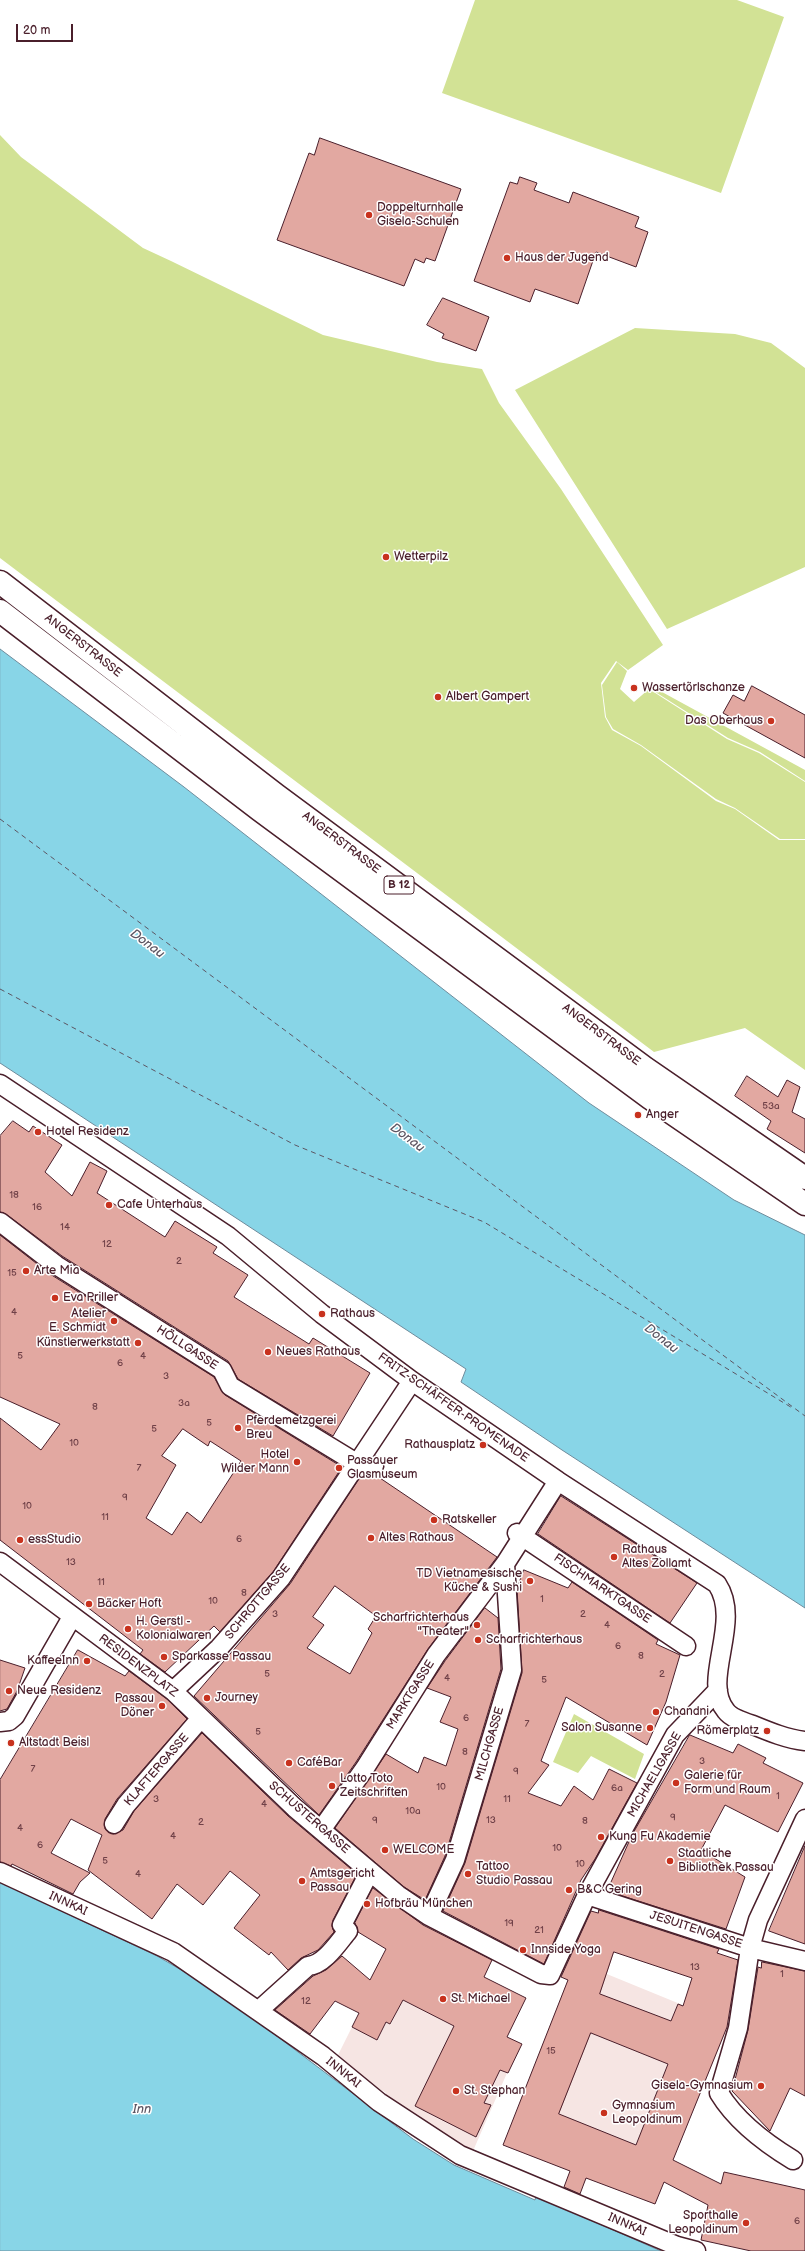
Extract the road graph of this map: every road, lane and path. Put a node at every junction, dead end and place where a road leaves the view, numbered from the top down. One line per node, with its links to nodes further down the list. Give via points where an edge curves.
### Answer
1 (0, 582): 4 (main road, ANGERSTRASSE / B 12, via 352,851 645,1068)
2 (0, 611): 5 (main road, ANGERSTRASSE / B 12, via 260,810 643,1094)
3 (0, 1084): 7 (street, FRITZ-SCHÄFFER-PROMENADE, via 228,1236 322,1314)
4 (805, 1178)
5 (805, 1204)
6 (0, 1222): 8 (street, HÖLLGASSE, via 56,1265 222,1370 230,1386)
7 (412, 1381): 8 (street); 9 (street, FRITZ-SCHÄFFER-PROMENADE)
8 (366, 1465): 16 (street, SCHROTTGASSE, via 281,1578 219,1648)
9 (558, 1481): 10 (street); 15 (street, FRITZ-SCHÄFFER-PROMENADE, via 717,1584 727,1605)
10 (520, 1534): 12 (street); 14 (street, FISCHMARKTGASSE)
11 (0, 1562): 13 (street, RESIDENZPLATZ)
12 (505, 1564): 22 (street, MARKTGASSE, via 436,1655 365,1768); 26 (street, MILCHGASSE, via 512,1670 455,1860)
13 (72, 1617): 16 (street, RESIDENZPLATZ); 18 (street)
14 (686, 1646)
15 (718, 1690): 19 (street, via 720,1703 727,1712 767,1731 792,1740); 25 (street, MICHAELIGASSE, via 675,1735)
16 (173, 1691): 17 (street, RESIDENZPLATZ)
17 (201, 1718): 21 (street, KLAFTERGASSE, via 126,1805); 22 (street, SCHUSTERGASSE)
18 (7, 1719)
19 (805, 1741)
20 (803, 1821): 27 (street, via 758,1920)
21 (114, 1824)
22 (321, 1830): 23 (street, SCHUSTERGASSE)
23 (370, 1871): 26 (street, SCHUSTERGASSE, via 398,1895); 30 (street, via 342,1925 348,1931 328,1954 314,1965 308,1966)
24 (0, 1872): 30 (street, INNKAI, via 173,1952)
25 (588, 1895): 27 (street, JESUITENGASSE); 29 (street, MICHAELIGASSE)
26 (429, 1916): 29 (street, SCHUSTERGASSE, via 541,1974)
27 (750, 1948): 28 (street, JESUITENGASSE); 31 (street, via 738,2028 719,2094 729,2110 775,2149)
28 (805, 1961)
29 (550, 1975)
30 (258, 2011): 32 (street, INNKAI, via 323,2056 379,2102 460,2156 677,2246)
31 (793, 2160)
32 (696, 2251)

